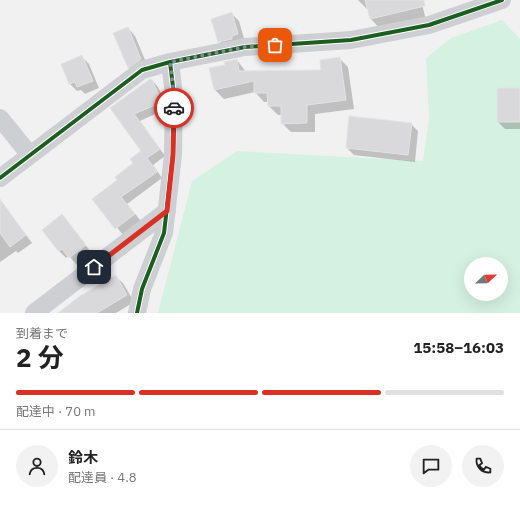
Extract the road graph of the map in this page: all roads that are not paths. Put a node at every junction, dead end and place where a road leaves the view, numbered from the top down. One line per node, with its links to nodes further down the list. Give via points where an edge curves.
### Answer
1 (502, 0): 2 (street, via 429,25 351,40 245,47)
2 (170, 62): 4 (street, via 142,70); 6 (street, via 174,95 173,155)
3 (0, 118): 4 (street)
4 (30, 156): 5 (street)
5 (0, 178)
6 (167, 211): 7 (street); 8 (street, via 164,233 142,289)
7 (34, 313)
8 (137, 313)

